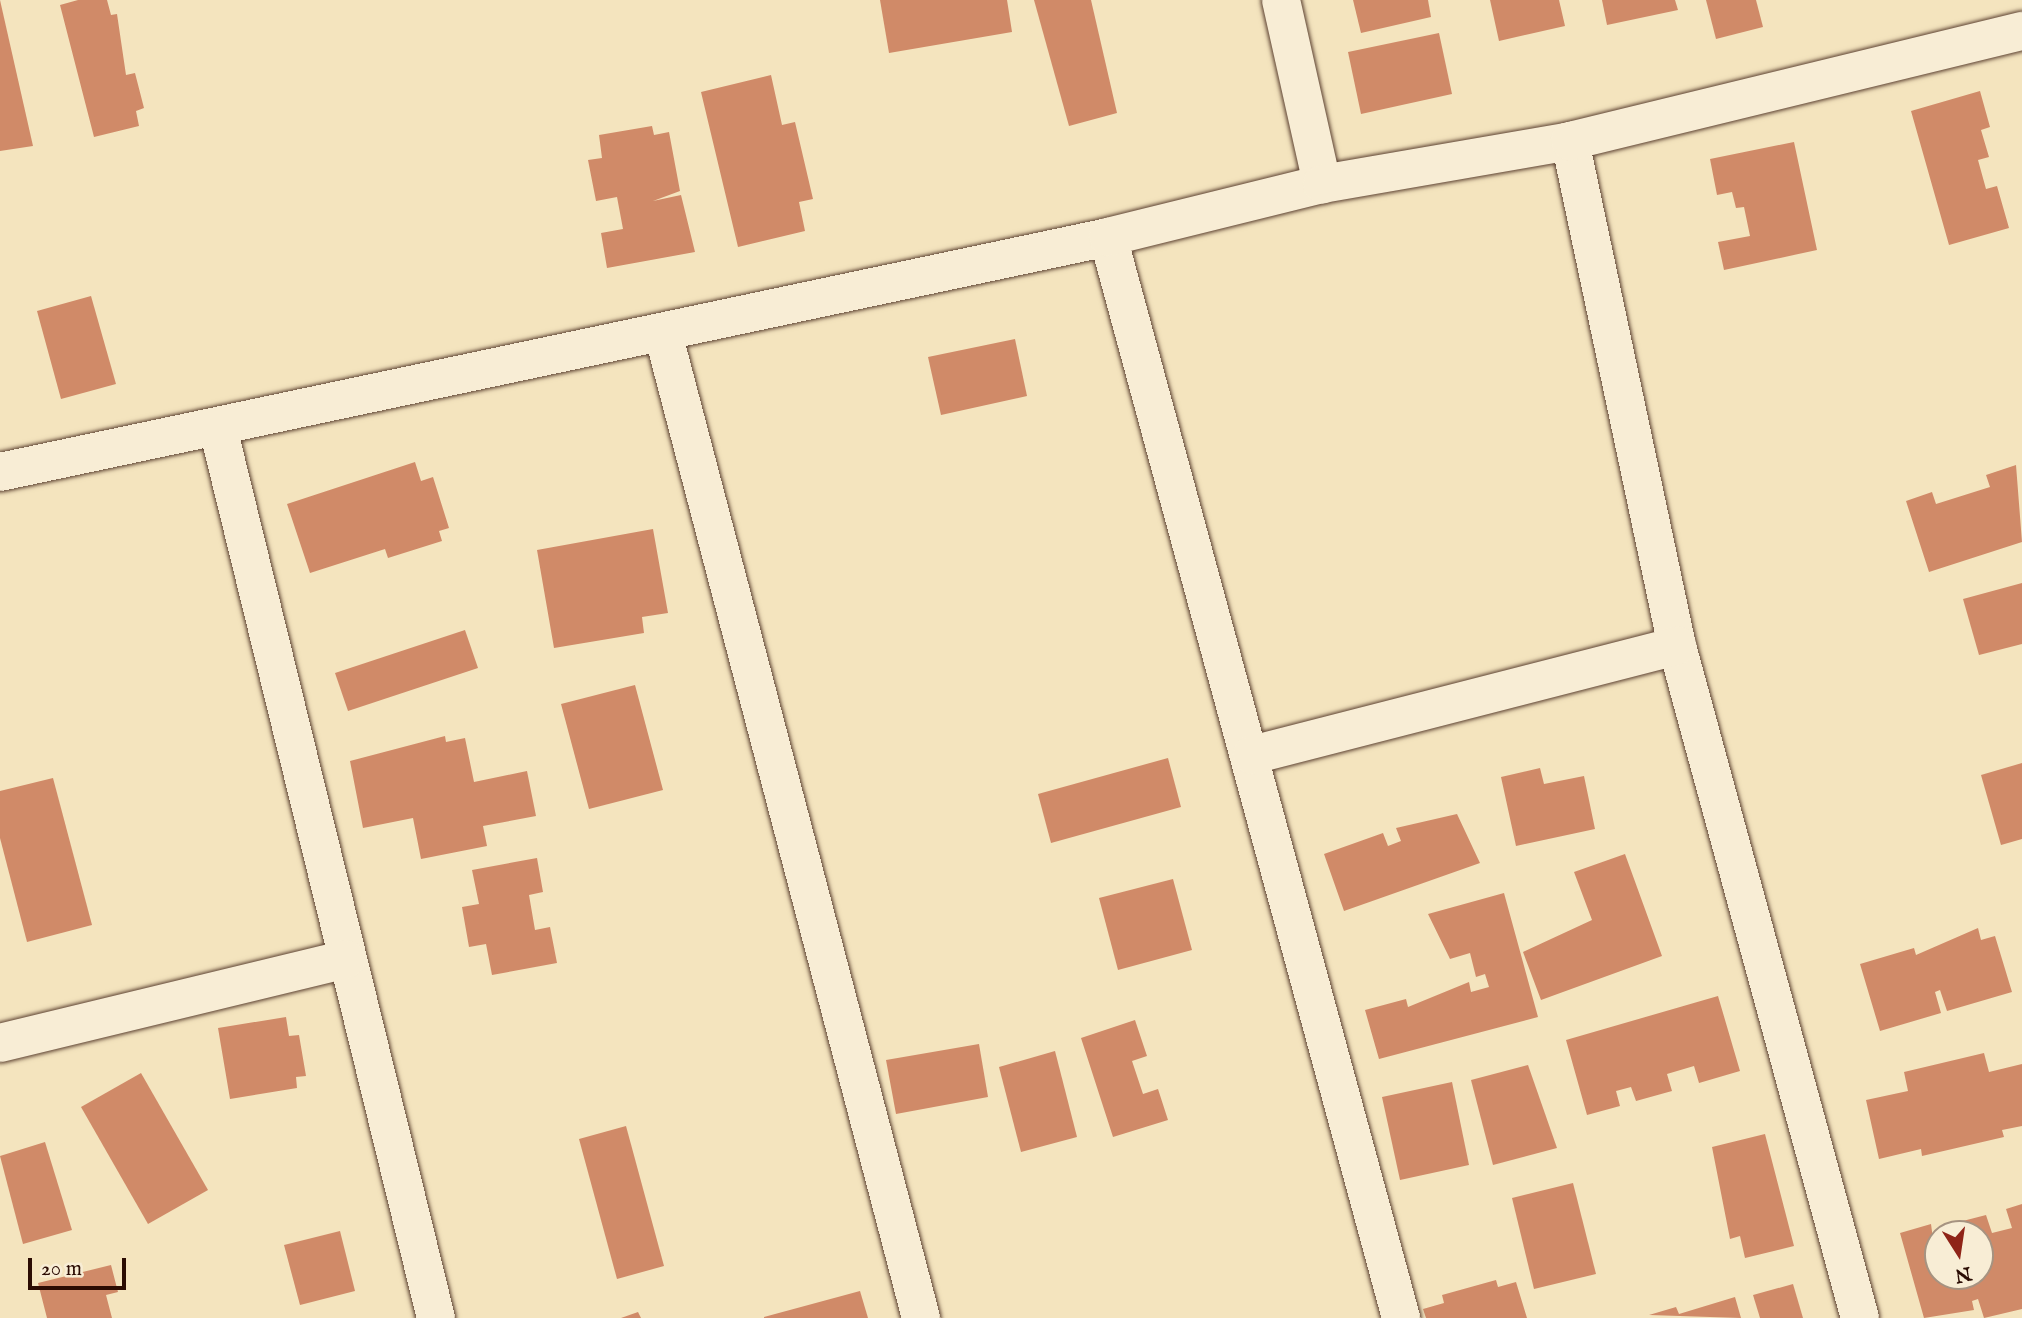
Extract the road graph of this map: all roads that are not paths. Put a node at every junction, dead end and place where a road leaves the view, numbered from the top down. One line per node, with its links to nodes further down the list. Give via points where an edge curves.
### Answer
1 (1281, 0): 4 (street)
2 (2020, 38): 3 (street)
3 (1570, 141): 4 (street); 9 (street)
4 (1322, 184): 5 (street)
5 (1108, 237): 6 (street); 10 (street)
6 (663, 333): 7 (street); 14 (street)
7 (218, 428): 8 (street); 11 (street)
8 (0, 472)
9 (1677, 646): 10 (street); 16 (street)
10 (1252, 755): 15 (street)
11 (346, 958): 12 (street); 13 (street)
12 (0, 1043)
13 (436, 1318)
14 (921, 1318)
15 (1401, 1318)
16 (1860, 1318)

